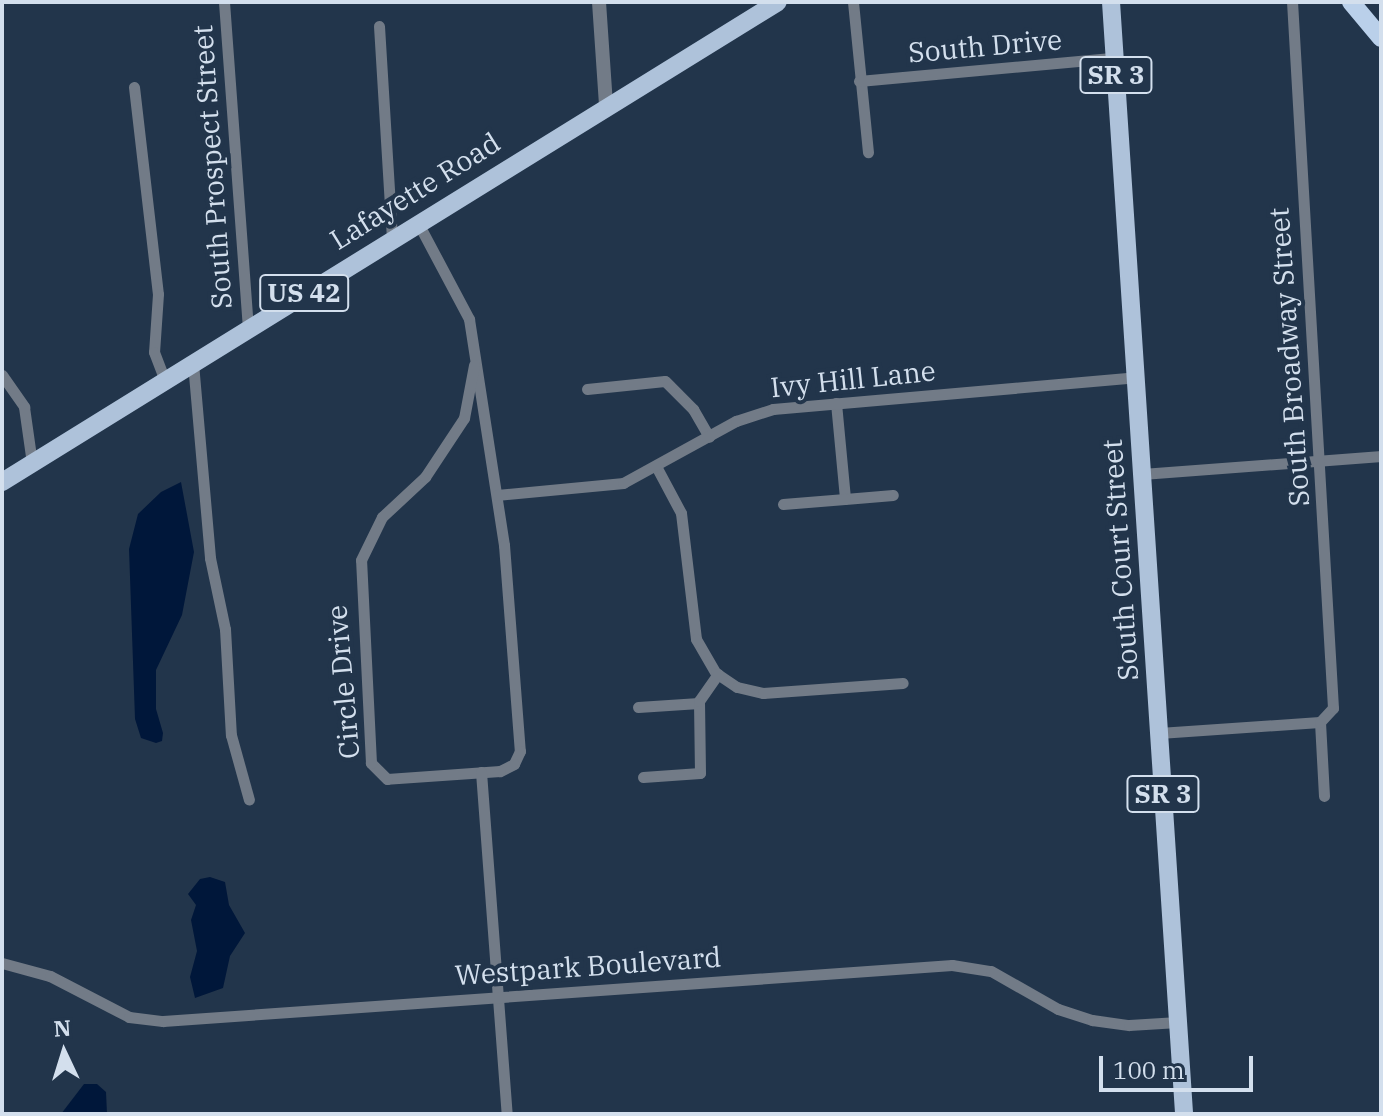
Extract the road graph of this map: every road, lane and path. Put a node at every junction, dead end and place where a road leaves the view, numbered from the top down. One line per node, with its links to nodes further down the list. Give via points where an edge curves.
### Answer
1 (224, 2): 17 (street, South Prospect Street)
2 (599, 2): 13 (street)
3 (778, 2): 13 (main road, Lafayette Road / US 42)
4 (853, 2): 11 (street)
5 (1111, 2): 10 (main road, South Court Street / SR 3)
6 (1292, 2): 27 (street, South Broadway Street)
7 (1351, 2): 9 (highway)
8 (379, 26): 16 (street)
9 (1381, 38)
10 (1114, 58): 11 (street, South Drive); 21 (main road, South Court Street / SR 3)
11 (859, 81): 14 (street)
12 (134, 87): 22 (street, via 158,294 154,352)
13 (606, 106): 15 (main road, Lafayette Road / US 42)
14 (868, 152)
15 (418, 223): 16 (main road, Lafayette Road / US 42); 19 (street, Circle Drive, via 461,299)
16 (392, 237): 17 (main road, Lafayette Road / US 42)
17 (248, 329): 18 (main road, Lafayette Road / US 42)
18 (193, 363): 22 (main road, Lafayette Road / US 42); 45 (street, via 209,545 225,629 231,735)
19 (474, 365): 32 (street, Circle Drive); 42 (street, Circle Drive, via 464,418 443,451 373,530 361,560 359,592 374,770 394,779)
20 (2, 375): 28 (street, via 24,407)
21 (1136, 377): 24 (street, Ivy Hill Lane); 30 (main road, South Court Street / SR 3)
22 (165, 381): 28 (main road, Lafayette Road / US 42)
23 (587, 389): 25 (street, via 665,381 693,409)
24 (836, 403): 25 (street, Ivy Hill Lane, via 755,413); 34 (street)
25 (709, 437): 29 (street, Ivy Hill Lane)
26 (1381, 456): 27 (street)
27 (1319, 461): 30 (street); 40 (street, South Broadway Street, via 1333,708)
28 (32, 463): 31 (main road, Lafayette Road / US 42)
29 (657, 468): 32 (street, Ivy Hill Lane, via 609,486); 36 (street, via 683,525 696,639)
30 (1142, 474): 41 (main road, South Court Street / SR 3)
31 (2, 482)
32 (497, 495): 42 (street, Circle Drive, via 520,751 508,769)
33 (893, 495): 34 (street)
34 (845, 499): 35 (street)
35 (783, 504)
36 (718, 674): 37 (street, via 737,687 763,693); 38 (street)
37 (903, 683)
38 (699, 703): 39 (street); 43 (street, via 700,773)
39 (638, 707)
40 (1320, 722): 41 (street); 44 (street)
41 (1159, 733): 48 (main road, South Court Street / SR 3)
42 (481, 772): 47 (street)
43 (643, 777)
44 (1324, 796)
45 (249, 800)
46 (2, 963): 47 (street, Westpark Boulevard, via 50,976 129,1017 163,1021)
47 (498, 996): 48 (street, Westpark Boulevard, via 952,965 991,971 1058,1009 1092,1020 1129,1025); 49 (street)
48 (1178, 1022): 50 (main road, South Court Street / SR 3)
49 (507, 1114)
50 (1184, 1114)

